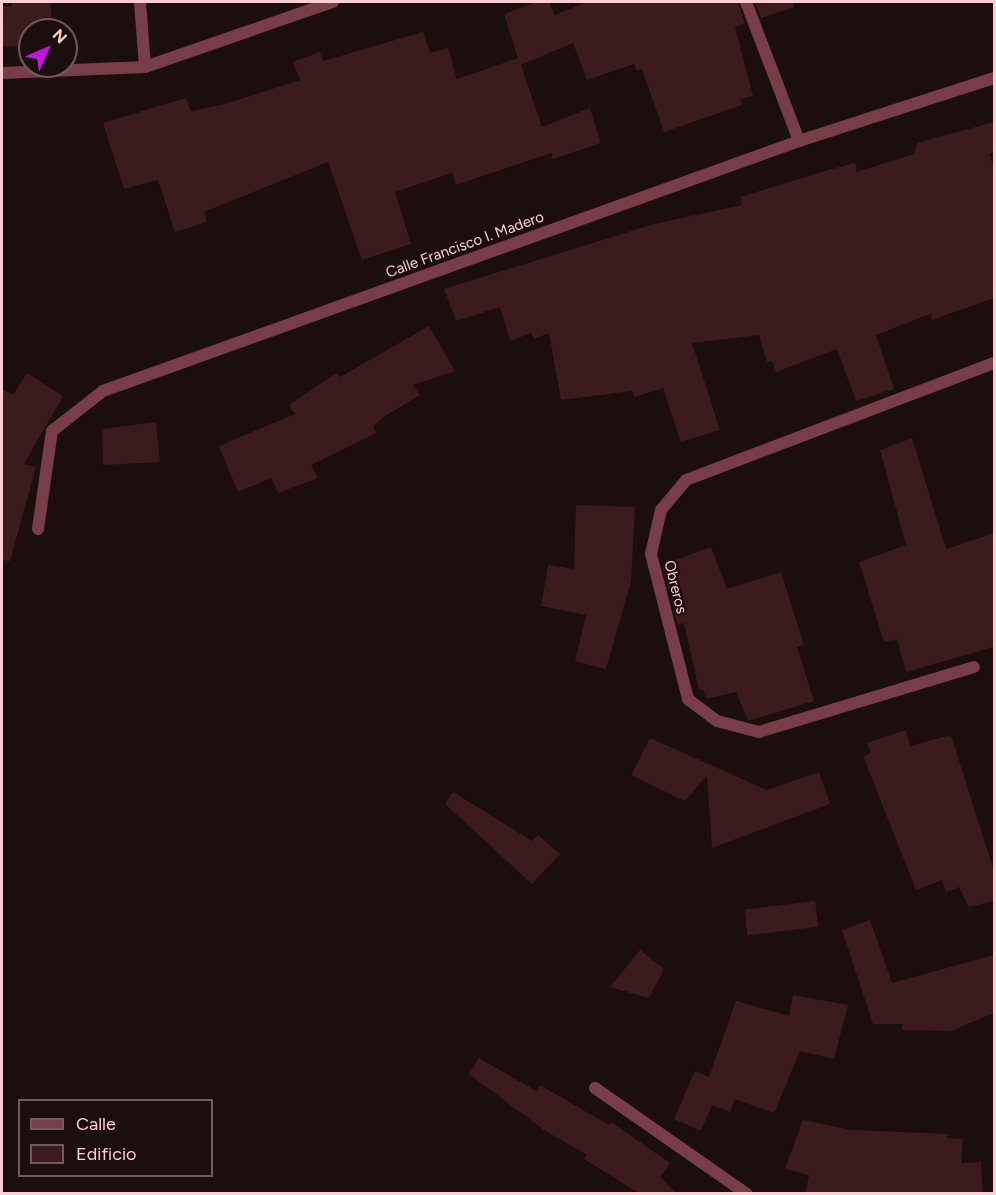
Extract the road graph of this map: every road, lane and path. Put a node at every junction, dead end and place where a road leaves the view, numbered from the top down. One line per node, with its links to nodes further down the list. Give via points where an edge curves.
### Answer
1 (140, 2): 4 (street)
2 (333, 2): 4 (street)
3 (746, 2): 7 (street)
4 (145, 67): 5 (street)
5 (2, 73)
6 (994, 78): 7 (street, Calle Francisco I. Madero)
7 (799, 141): 9 (street, Calle Francisco I. Madero, via 103,391 52,431)
8 (994, 363): 10 (street, Obreros, via 686,480 661,510 651,554 688,699 717,721 759,732)
9 (38, 529)
10 (974, 667)
11 (595, 1088): 12 (street)
12 (747, 1194)

